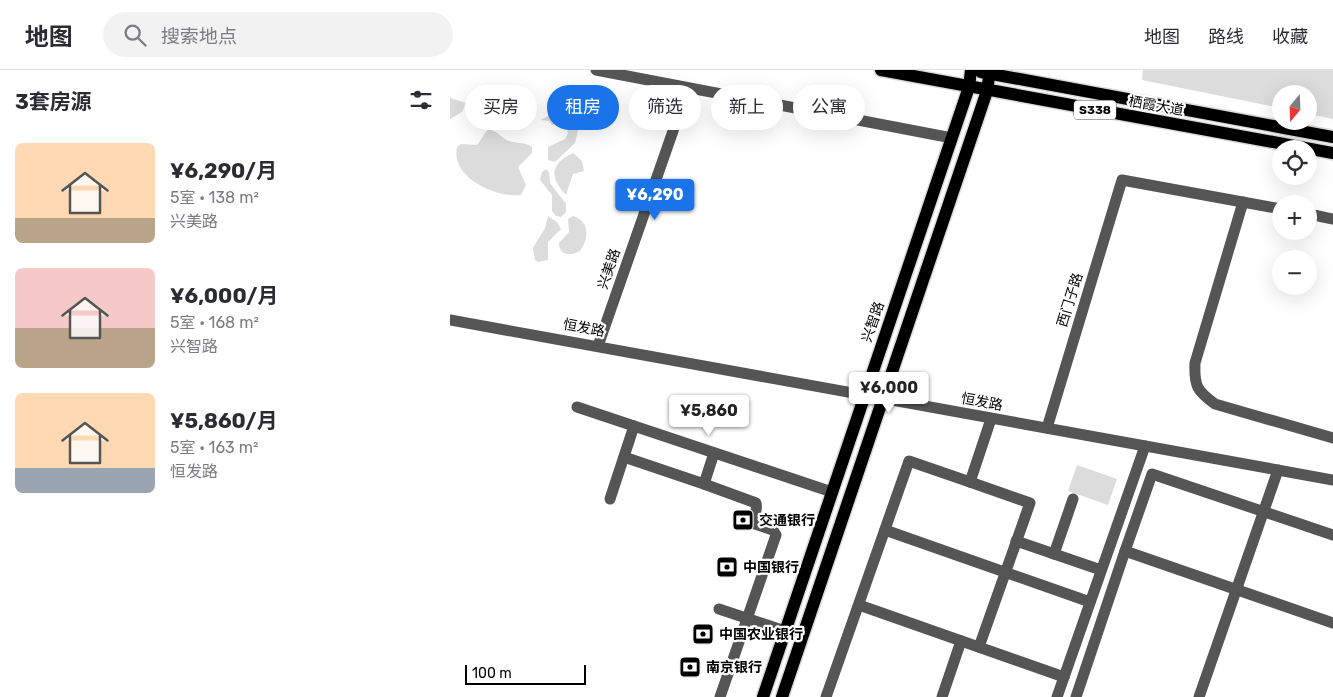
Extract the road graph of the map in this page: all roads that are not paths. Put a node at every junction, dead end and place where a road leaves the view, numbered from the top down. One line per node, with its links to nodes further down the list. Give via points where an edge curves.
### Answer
1 (596, 70): 5 (street)
2 (881, 70): 6 (main road, 栖霞大道 / S338)
3 (970, 70): 4 (main road, 栖霞大道 / S338); 6 (main road, 兴智路)
4 (990, 72): 8 (main road); 10 (main road, 栖霞大道 / S338)
5 (673, 85)
6 (969, 87): 8 (main road, 栖霞大道 / S338); 11 (main road, 兴智路)
7 (701, 90): 11 (street)
8 (988, 91): 12 (main road, 栖霞大道 / S338); 20 (main road)
9 (673, 130): 18 (street, 兴美路)
10 (1333, 137)
11 (952, 138): 19 (main road, 兴智路)
12 (1333, 153)
13 (1243, 202): 14 (street); 24 (street, 西门子路, via 1122,180); 25 (street, via 1196,363 1194,382 1202,394 1216,404)
14 (1272, 207)
15 (1317, 216): 16 (street)
16 (1333, 219)
17 (450, 320): 18 (street, 恒发路)
18 (598, 346): 19 (street, 恒发路)
19 (865, 394): 20 (street, 恒发路); 33 (main road, 兴智路)
20 (883, 400): 22 (street, 恒发路); 56 (main road)
21 (577, 407): 23 (street)
22 (992, 419): 24 (street, 恒发路); 31 (street)
23 (634, 426): 27 (street); 28 (street)
24 (1047, 428): 26 (street, 恒发路)
25 (1333, 438)
26 (1145, 446): 29 (street, 恒发路); 42 (street)
27 (714, 453): 32 (street); 33 (street)
28 (624, 457): 32 (street); 34 (street)
29 (1278, 470): 30 (street, 恒发路); 36 (street)
30 (1333, 480)
31 (970, 482): 37 (street, via 909,461); 39 (street, via 1030,503)
32 (704, 484): 48 (street, via 756,503 755,524 772,530 776,535)
33 (832, 492): 50 (main road, 兴智路)
34 (610, 498)
35 (1073, 499): 41 (street)
36 (1263, 512): 38 (street); 40 (street, via 1152,474); 44 (street)
37 (885, 530): 43 (street); 46 (street)
38 (1333, 535)
39 (1016, 541): 41 (street); 43 (street)
40 (1125, 551): 44 (street); 60 (street)
41 (1054, 554): 42 (street)
42 (1101, 570): 45 (street)
43 (1005, 572): 45 (street); 52 (street)
44 (1236, 589): 49 (street); 61 (street)
45 (1090, 602): 53 (street)
46 (859, 605): 51 (street); 57 (street)
47 (719, 609): 48 (street)
48 (747, 619): 50 (street); 54 (street)
49 (1333, 623)
50 (785, 631): 55 (main road, 兴智路)
51 (962, 641): 52 (street); 58 (street)
52 (979, 647): 53 (street)
53 (1064, 677): 59 (street)
54 (720, 697)
55 (762, 697)
56 (782, 697)
57 (826, 697)
58 (942, 697)
59 (1057, 697)
60 (1076, 697)
61 (1199, 697)

